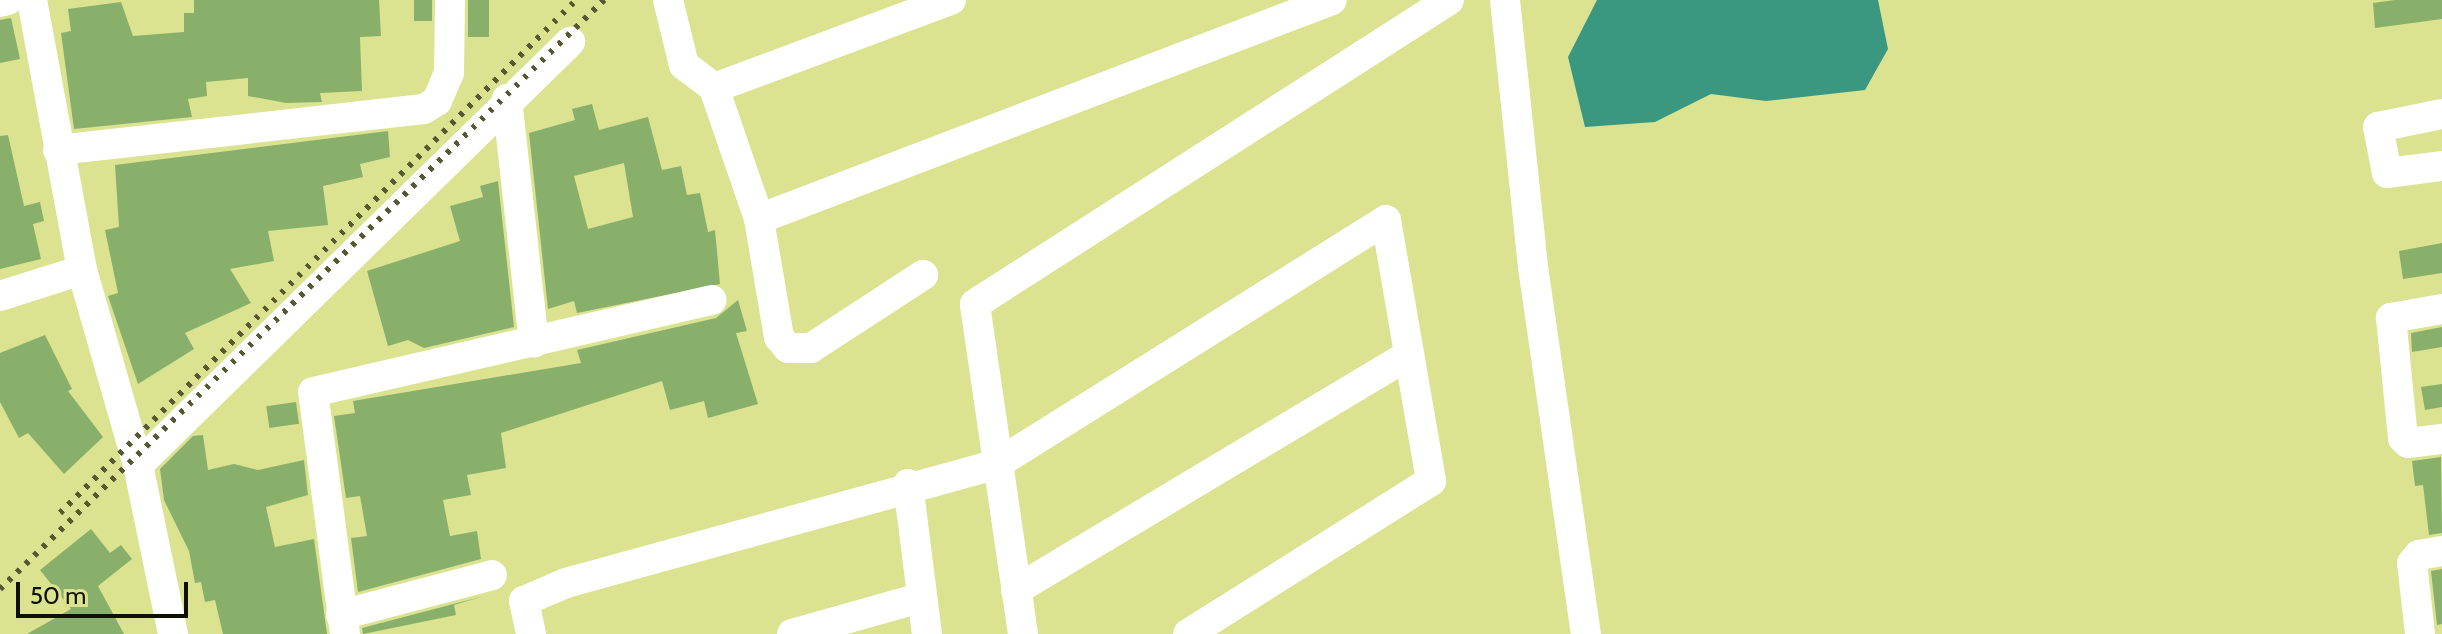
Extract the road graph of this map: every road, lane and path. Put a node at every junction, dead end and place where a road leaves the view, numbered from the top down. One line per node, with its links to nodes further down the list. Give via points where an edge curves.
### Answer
1 (8, 0): 9 (street)
2 (32, 0): 14 (street)
3 (450, 0): 14 (street, via 449,73 437,101 424,109)
4 (668, 0): 11 (street, via 684,65)
5 (951, 0): 11 (street)
6 (1332, 0): 16 (street)
7 (1449, 0): 25 (street, via 975,304)
8 (1505, 0): 39 (street, via 1533,267)
9 (0, 2)
10 (570, 42): 12 (street)
11 (714, 88): 16 (street)
12 (507, 99): 22 (street); 26 (street, via 337,275)
13 (2442, 114): 15 (street, via 2378,124 2387,173)
14 (58, 150): 17 (street)
15 (2442, 166)
16 (759, 219): 18 (street, via 779,337 795,351 811,348)
17 (82, 270): 19 (street); 26 (street)
18 (923, 275)
19 (0, 296)
20 (712, 300): 22 (street)
21 (2442, 309): 24 (street, via 2391,318 2403,438)
22 (534, 343): 32 (street, via 313,392)
23 (1409, 355): 25 (street, via 1386,220); 30 (street); 38 (street, via 1431,481)
24 (2442, 439)
25 (997, 464): 27 (street); 30 (street)
26 (138, 465): 33 (street)
27 (908, 484): 31 (street); 34 (street, via 566,583 524,601)
28 (2442, 551): 40 (street, via 2419,555 2412,563)
29 (492, 575): 32 (street)
30 (1016, 590): 37 (street)
31 (920, 598): 35 (street); 36 (street)
32 (343, 625)
33 (173, 634)
34 (531, 634)
35 (792, 634)
36 (927, 634)
37 (1023, 634)
38 (1188, 634)
39 (1586, 634)
40 (2420, 634)

